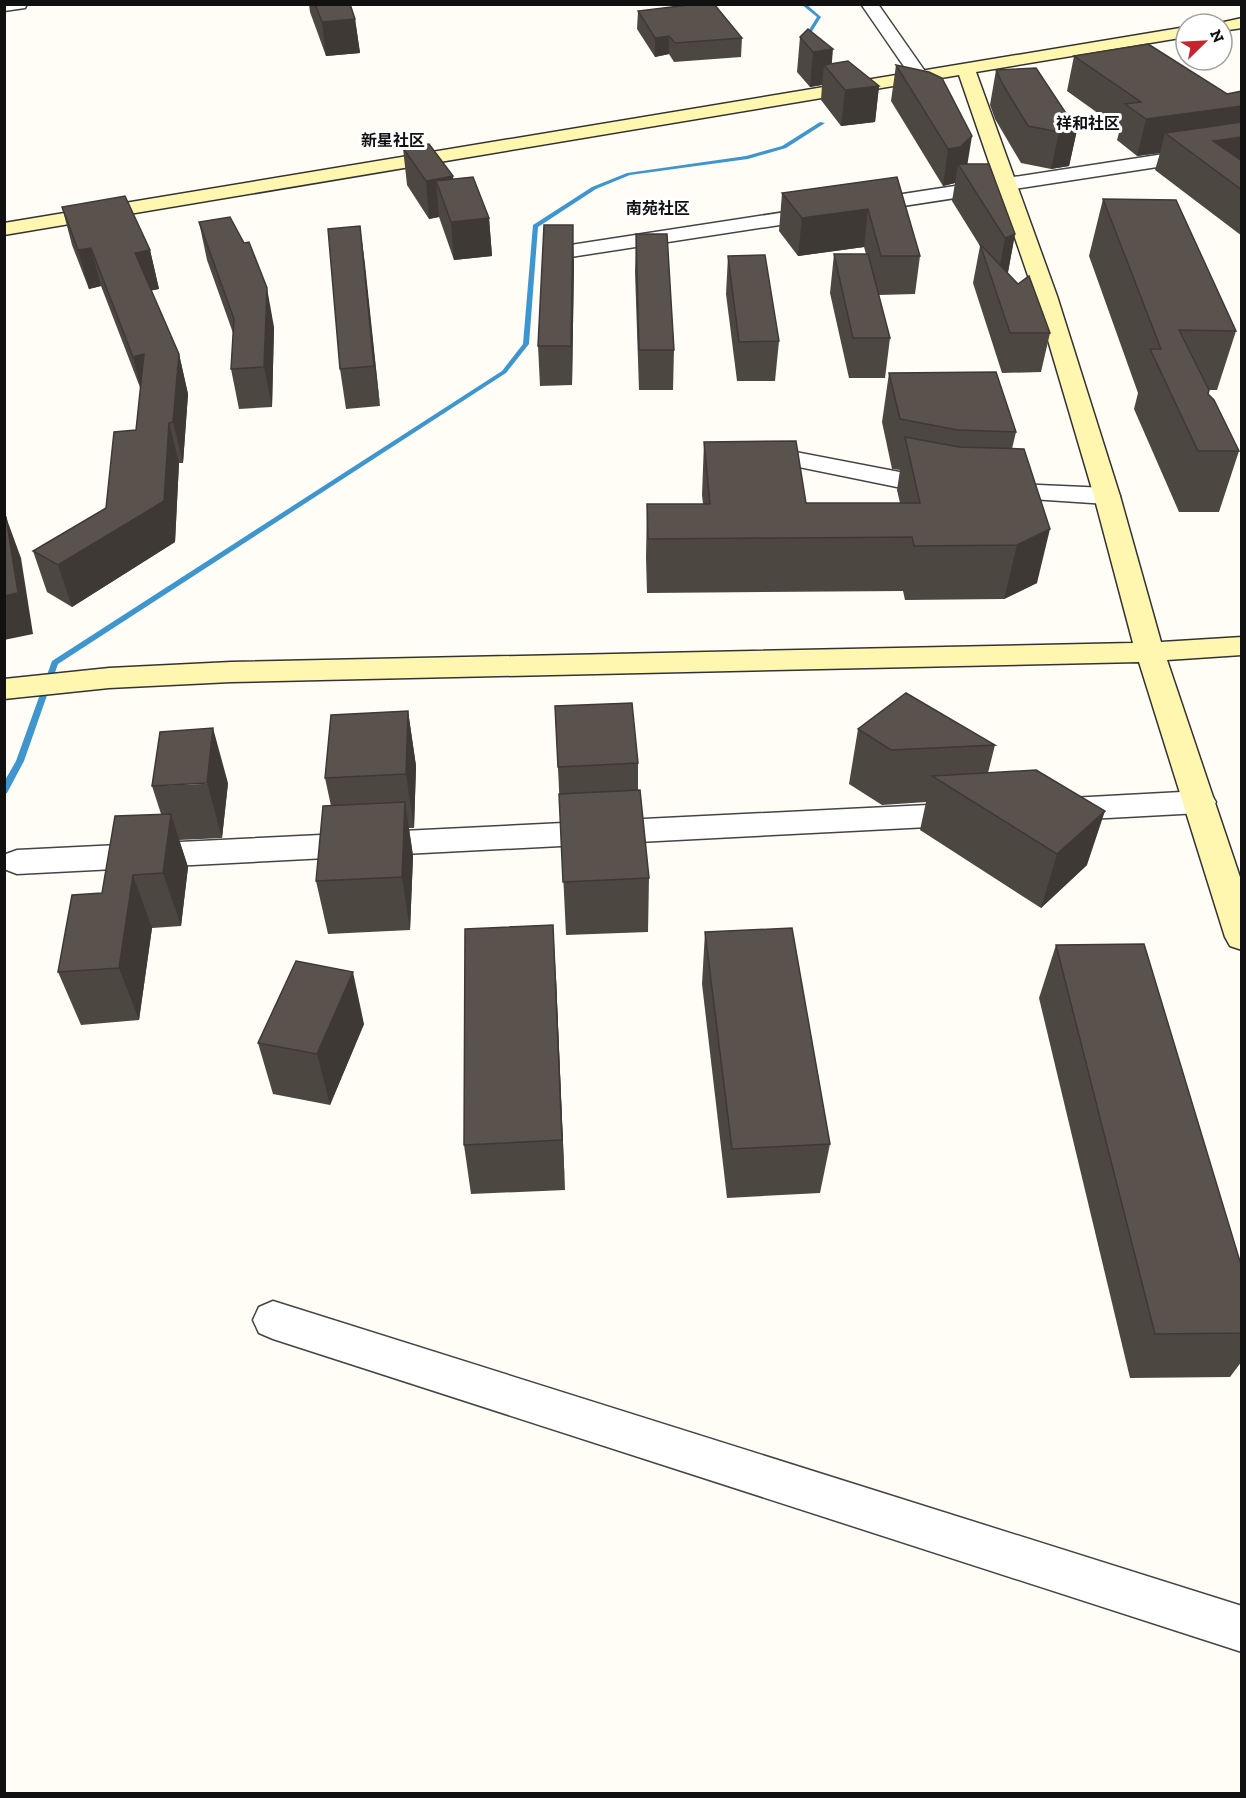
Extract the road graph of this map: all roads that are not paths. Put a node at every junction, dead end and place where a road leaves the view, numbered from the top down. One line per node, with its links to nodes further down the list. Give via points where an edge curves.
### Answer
1 (19, 4): 3 (street)
2 (868, 4): 6 (street)
3 (4, 6)
4 (1174, 34): 5 (street)
5 (966, 69): 6 (street); 8 (street)
6 (920, 77): 9 (street)
7 (1242, 148): 8 (street)
8 (1006, 183): 10 (street); 12 (street, via 1046,296)
9 (4, 229)
10 (564, 252)
11 (731, 447): 12 (street, via 966,490)
12 (1107, 496): 14 (street)
13 (1242, 646): 14 (street)
14 (1150, 652): 15 (street, via 231,672 109,678); 16 (street)
15 (4, 689)
16 (1200, 802): 17 (street); 18 (street)
17 (17, 862)
18 (1242, 938)
19 (273, 1320): 20 (street)
20 (1242, 1629)

